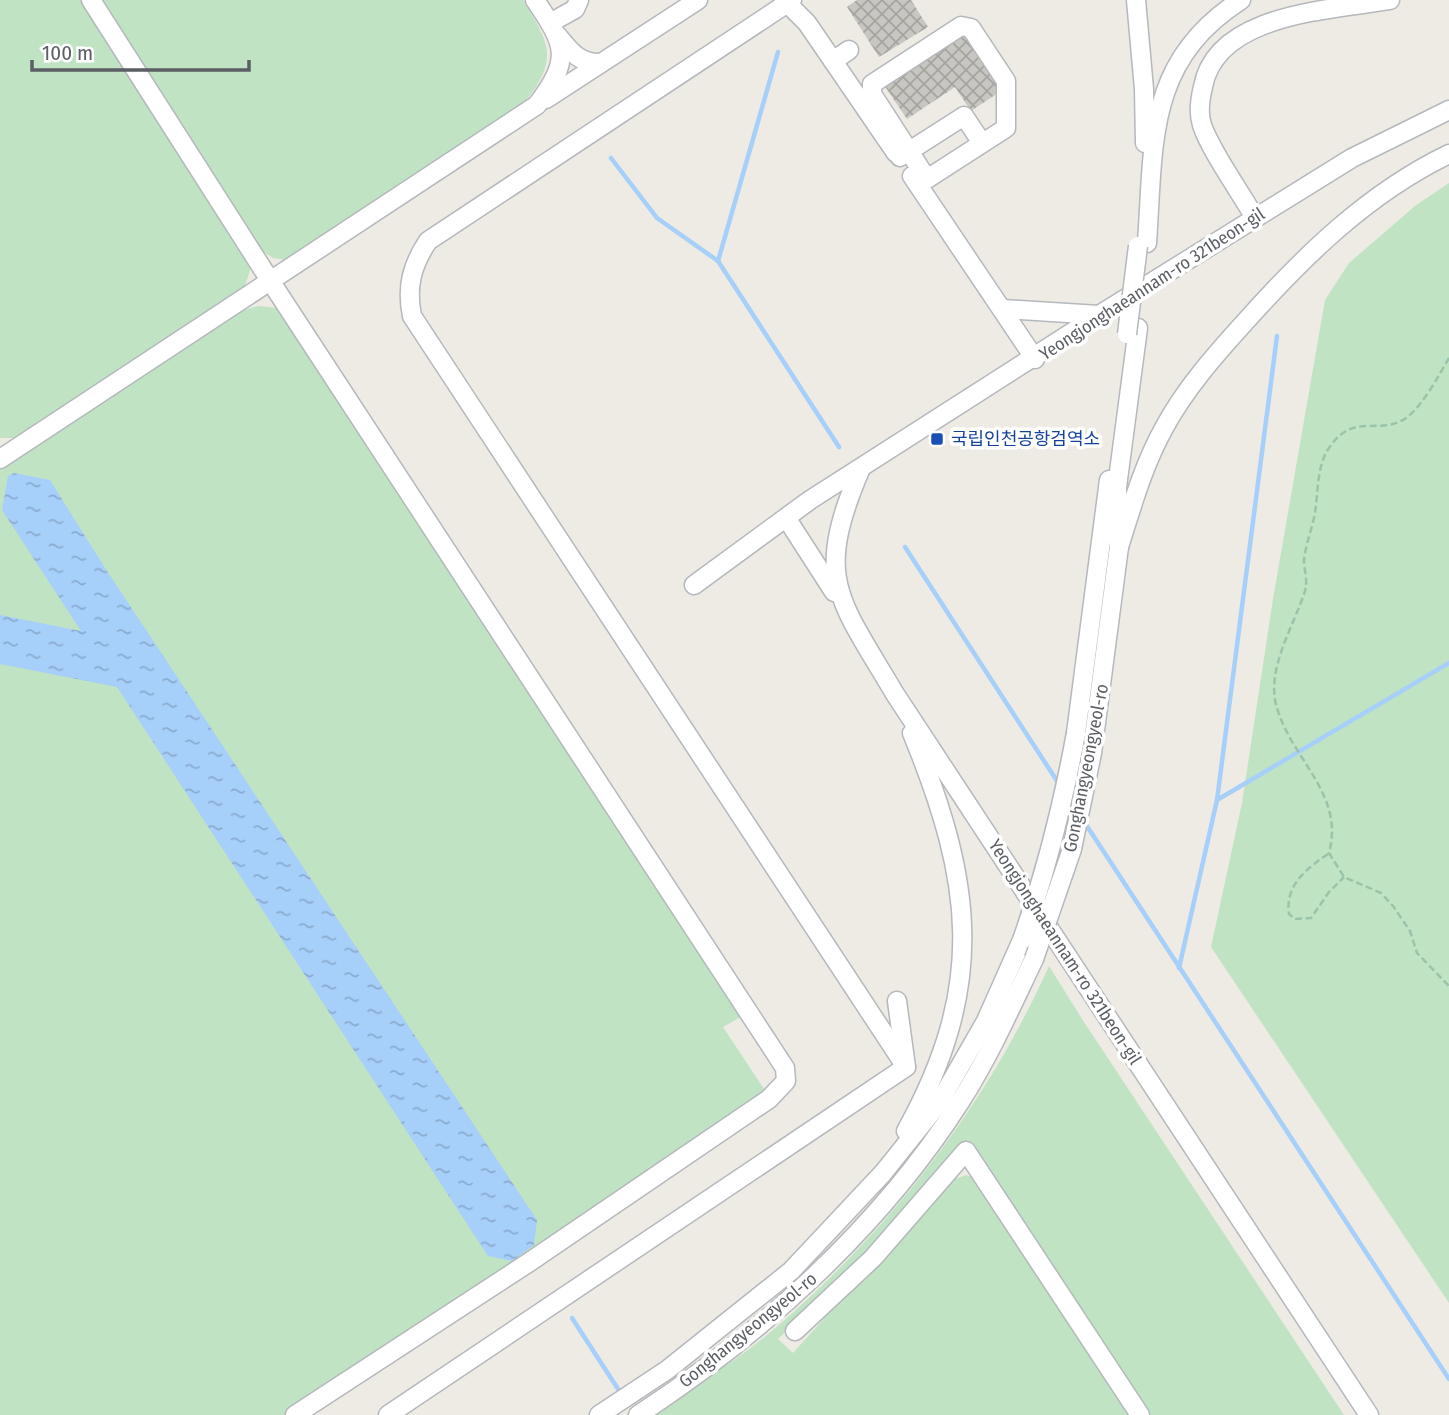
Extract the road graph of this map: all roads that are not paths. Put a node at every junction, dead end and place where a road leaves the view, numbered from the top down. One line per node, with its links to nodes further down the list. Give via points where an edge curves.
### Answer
1 (91, 0): 21 (street)
2 (535, 0): 9 (street)
3 (579, 0): 9 (street)
4 (698, 0): 12 (street)
5 (1136, 0): 20 (street, via 1144,89)
6 (1241, 0): 20 (street, via 1195,37 1165,89 1154,139)
7 (1391, 0): 19 (street, via 1278,18 1221,51 1205,77 1201,124)
8 (788, 1): 11 (street); 34 (street, via 428,241 417,257 408,296 412,316)
9 (554, 29): 12 (street, via 576,57); 13 (street, via 560,70)
10 (849, 50): 11 (street)
11 (833, 61): 16 (street)
12 (601, 63): 13 (street)
13 (537, 104): 21 (street)
14 (1449, 110): 19 (street, Yeongjonghaeannam-ro 321beon-gil, via 1387,138)
15 (982, 143): 16 (street, via 964,116); 16 (street, via 1006,128 1006,81 971,27 961,26 872,85 872,94); 18 (street)
16 (904, 154): 18 (street)
17 (1449, 154): 29 (street, via 1379,194 1343,224 1294,268 1211,360 1177,406 1148,461)
18 (923, 182): 22 (street)
19 (1255, 218): 23 (street, Yeongjonghaeannam-ro 321beon-gil)
20 (1142, 244): 24 (street)
21 (271, 282): 26 (street); 37 (street, via 773,1046 785,1068 786,1081 769,1099 540,1255)
22 (1003, 309): 23 (street); 25 (street)
23 (1099, 316): 25 (street, Yeongjonghaeannam-ro 321beon-gil)
24 (1132, 331): 29 (street, via 1117,487); 35 (street, Gonghangyeongyeol-ro, bridge, via 1076,733 1050,855 1022,940 986,1021 939,1103)
25 (1035, 359): 27 (street, Yeongjonghaeannam-ro 321beon-gil)
26 (0, 458)
27 (860, 468): 28 (street, Yeongjonghaeannam-ro 321beon-gil); 31 (street, Yeongjonghaeannam-ro 321beon-gil, via 839,526 834,556 837,588)
28 (787, 519): 30 (street, Yeongjonghaeannam-ro 321beon-gil); 31 (street)
29 (1119, 547): 40 (street, Gonghangyeongyeol-ro, bridge, via 1092,753 1072,849 1034,960 960,1102 884,1203 830,1262 764,1322)
30 (694, 585)
31 (849, 616): 32 (street, Yeongjonghaeannam-ro 321beon-gil)
32 (895, 694): 35 (street, via 947,830 964,921 961,970 944,1045 915,1115); 42 (street, Yeongjonghaeannam-ro 321beon-gil)
33 (897, 1001): 34 (street)
34 (906, 1067): 38 (street)
35 (883, 1173): 39 (street, Gonghangyeongyeol-ro, via 791,1271 667,1370)
36 (795, 1331): 41 (street, via 873,1258 966,1151)
37 (295, 1415)
38 (388, 1415)
39 (599, 1415)
40 (638, 1415)
41 (1140, 1415)
42 (1369, 1415)

